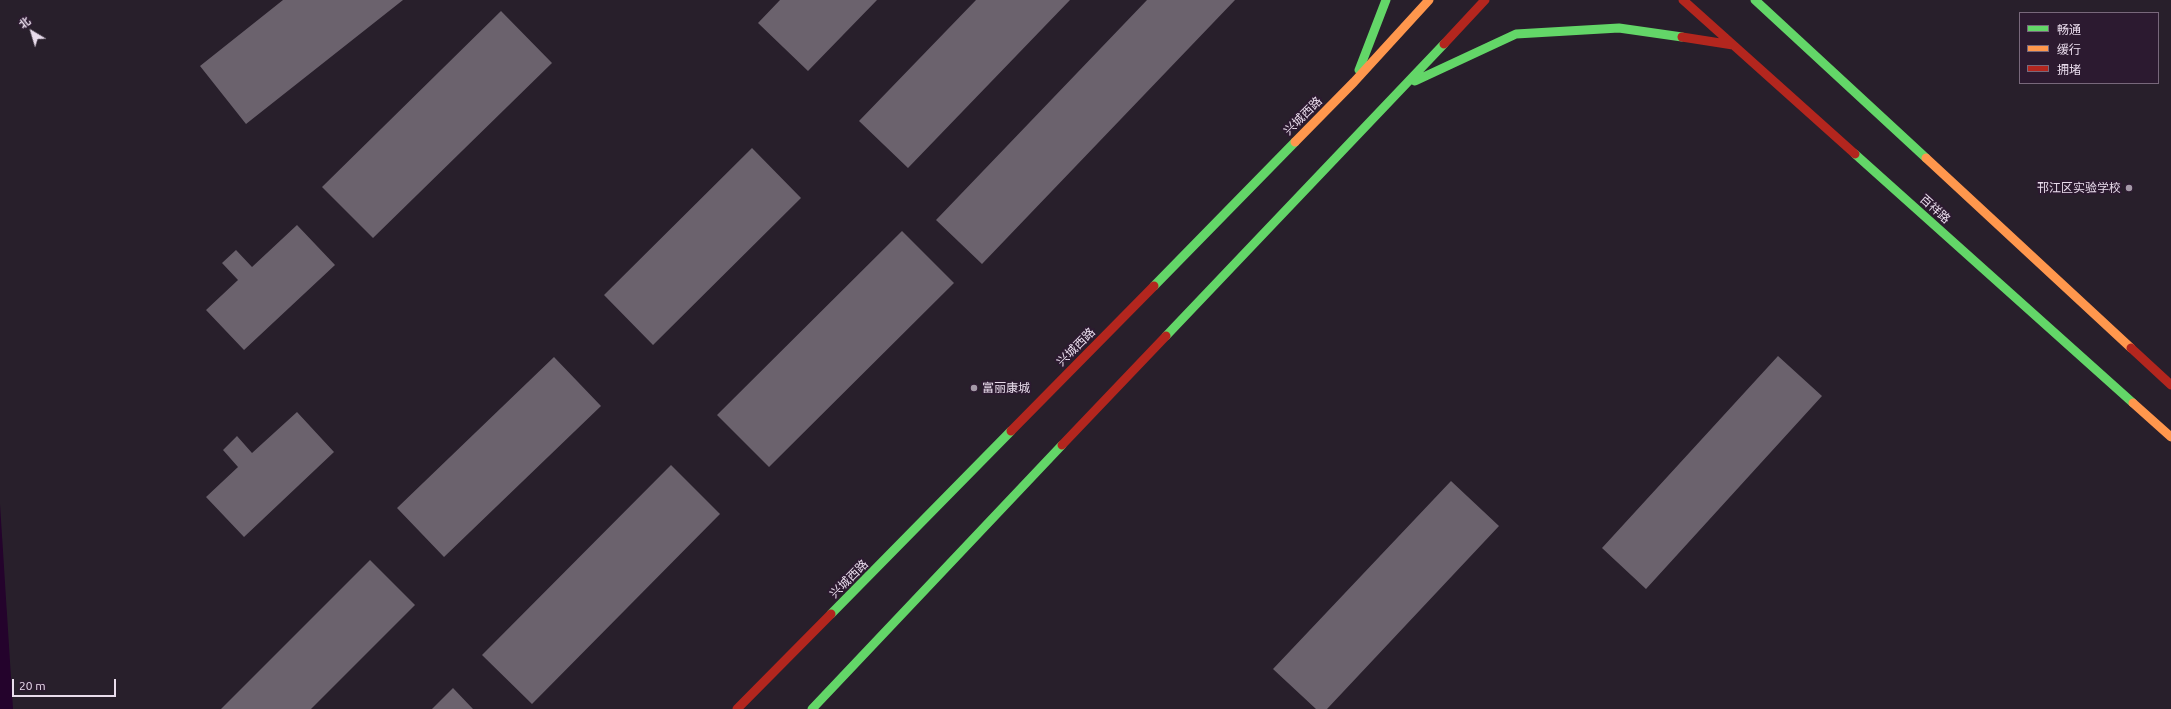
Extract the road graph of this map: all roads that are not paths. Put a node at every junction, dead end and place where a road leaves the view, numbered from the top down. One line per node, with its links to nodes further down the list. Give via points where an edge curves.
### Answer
1 (1386, 0): 7 (street)
2 (1428, 0): 7 (street, 兴城西路)
3 (1485, 0): 8 (street)
4 (1683, 0): 6 (street, 百祥路)
5 (1759, 2): 9 (street)
6 (1733, 45): 8 (street, via 1618,28 1516,34); 10 (street, 百祥路)
7 (1354, 82): 11 (street, 兴城西路)
8 (1403, 87): 12 (street)
9 (2171, 385)
10 (2171, 438)
11 (737, 709)
12 (812, 709)

